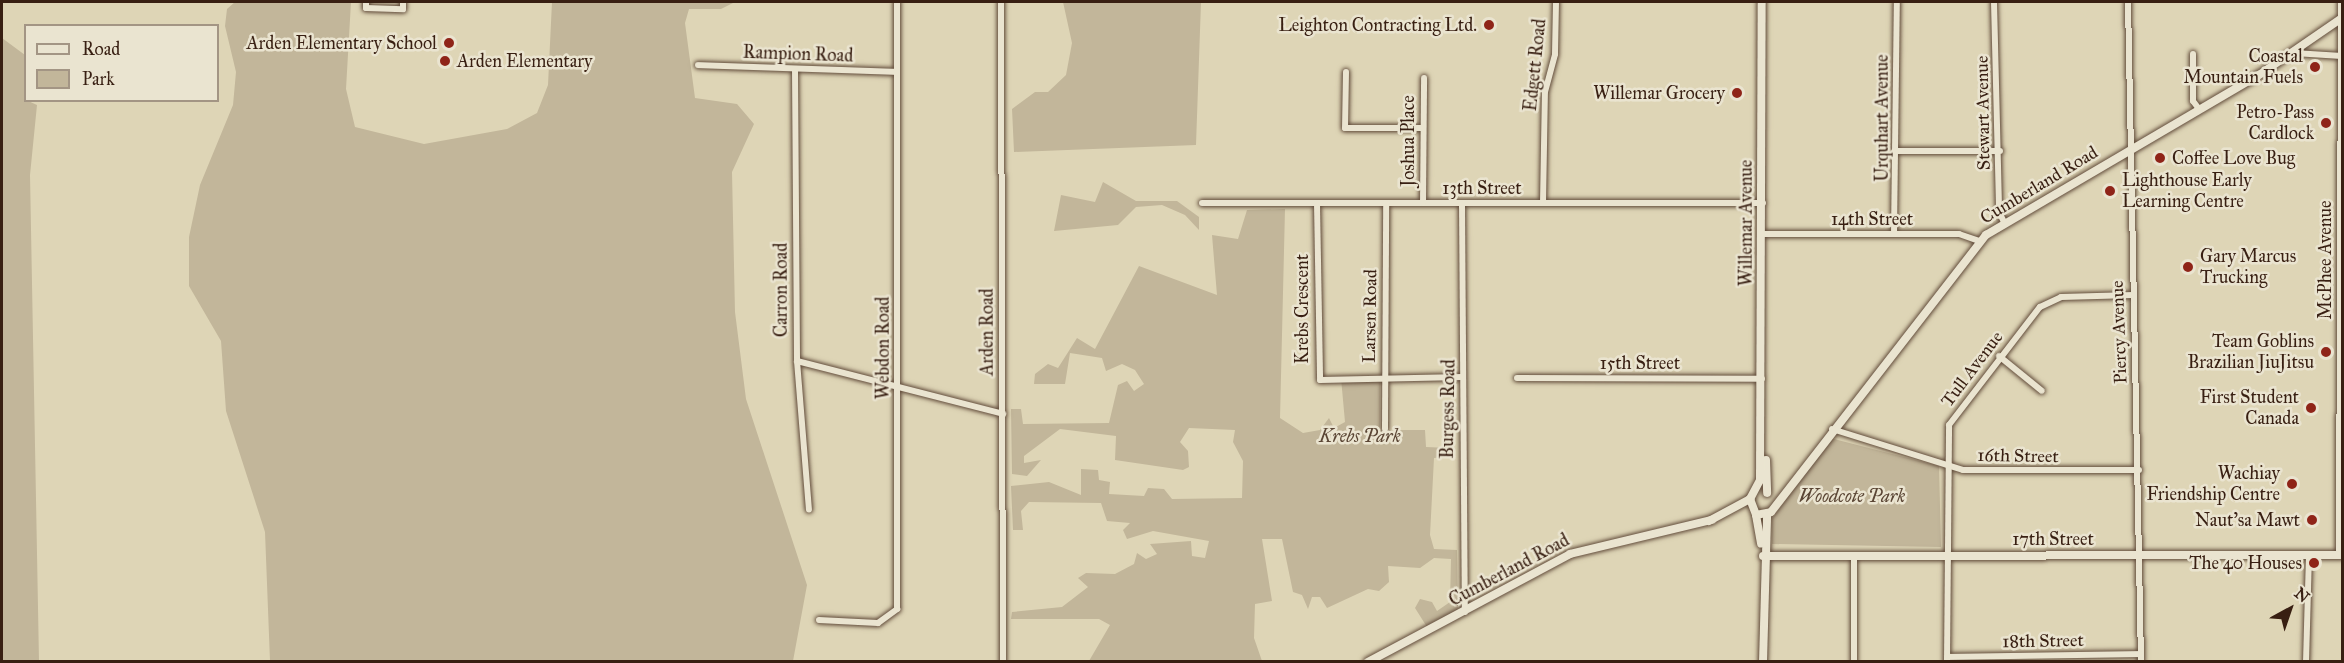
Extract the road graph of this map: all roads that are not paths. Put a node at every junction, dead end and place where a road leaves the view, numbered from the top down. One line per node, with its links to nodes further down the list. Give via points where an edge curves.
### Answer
1 (366, 2): 2 (street, via 366,8 403,9)
2 (403, 2)
3 (897, 2): 17 (street, Webdon Road)
4 (1001, 2): 48 (street, Arden Road)
5 (1556, 2): 30 (street, Edgett Road, via 1555,54 1545,92)
6 (1762, 2): 31 (street, Willemar Avenue)
7 (1897, 2): 24 (street, Urquhart Avenue)
8 (1994, 2): 25 (street, Stewart Avenue)
9 (2128, 2): 23 (street, Piercy Avenue)
10 (2341, 2): 11 (street, McPhee Avenue)
11 (2342, 18): 12 (street, Cumberland Road); 14 (street, McPhee Avenue)
12 (2294, 53): 14 (street); 20 (street, Cumberland Road)
13 (2193, 54): 20 (street, via 2193,101)
14 (2342, 56): 22 (street, McPhee Avenue)
15 (698, 65): 16 (street, Rampion Road)
16 (795, 69): 17 (street, Rampion Road); 41 (street, Carron Road)
17 (897, 72): 46 (street, Webdon Road)
18 (1346, 72): 21 (street, via 1345,128)
19 (1424, 78): 21 (street, Joshua Place)
20 (2199, 109): 23 (street, Cumberland Road)
21 (1423, 128): 29 (street, Joshua Place)
22 (2342, 141): 26 (street, McPhee Avenue)
23 (2130, 149): 34 (street, Cumberland Road); 39 (street, Piercy Avenue)
24 (1897, 151): 25 (street); 36 (street, Urquhart Avenue)
25 (2000, 151): 34 (street, Stewart Avenue)
26 (2341, 181): 38 (street, McPhee Avenue)
27 (1202, 203): 28 (street, 13th Street)
28 (1317, 203): 32 (street, 13th Street); 43 (street, Krebs Crescent, via 1320,380)
29 (1423, 203): 32 (street, 13th Street); 33 (street, 13th Street)
30 (1543, 203): 31 (street, 13th Street); 33 (street, 13th Street)
31 (1763, 203): 35 (street, Willemar Avenue)
32 (1386, 204): 43 (street, Larsen Road)
33 (1462, 204): 42 (street, Burgess Road)
34 (2004, 222): 37 (street, Cumberland Road)
35 (1763, 234): 36 (street, 14th Street); 45 (street, Willemar Avenue)
36 (1894, 234): 37 (street, 14th Street, via 1959,234)
37 (1978, 241): 50 (street, Cumberland Road)
38 (2341, 249): 53 (street, McPhee Avenue)
39 (2133, 295): 40 (street, Tull Avenue, via 2049,301); 54 (street, Piercy Avenue)
40 (1999, 356): 47 (street); 52 (street, Tull Avenue, via 1949,425)
41 (797, 362): 46 (street); 59 (street, Carron Road)
42 (1462, 377): 43 (street, Krebs Crescent); 69 (street, Burgess Road)
43 (1385, 378): 49 (street, Larsen Road)
44 (1517, 378): 45 (street, 15th Street)
45 (1763, 379): 51 (street, Willemar Avenue)
46 (898, 388): 48 (street); 70 (street, Webdon Road, via 896,615 872,624)
47 (2042, 391)
48 (1003, 414): 74 (street, Arden Road)
49 (1386, 429)
50 (1831, 429): 52 (street, 16th Street); 55 (street, Cumberland Road)
51 (1763, 445): 56 (street, Willemar Avenue); 57 (street, Willemar Avenue)
52 (1947, 462): 54 (street, 16th Street, via 1963,470); 63 (street, Tull Avenue)
53 (2341, 463): 66 (street, McPhee Avenue)
54 (2139, 470): 64 (street, Piercy Avenue)
55 (1793, 479): 56 (street, Cumberland Road); 58 (street, Cumberland Road)
56 (1768, 493): 57 (street); 58 (street)
57 (1753, 496): 60 (street); 62 (street, Cumberland Road)
58 (1774, 504): 61 (street, Cumberland Road)
59 (809, 510)
60 (1754, 514): 61 (street, Cumberland Road); 62 (street, Cumberland Road); 67 (street)
61 (1767, 515): 67 (street)
62 (1709, 521): 69 (street, Cumberland Road, via 1577,551)
63 (1946, 555): 64 (street, 17th Street); 68 (street, 17th Street); 72 (street, Tull Avenue)
64 (2140, 555): 65 (street, 17th Street); 71 (street, Piercy Avenue)
65 (2309, 555): 66 (street, 17th Street); 78 (street)
66 (2341, 555)
67 (1763, 556): 68 (street, 17th Street); 76 (street)
68 (1854, 556): 77 (street)
69 (1465, 612): 75 (street, Cumberland Road)
70 (819, 620)
71 (2141, 658): 73 (street, 18th Street)
72 (1947, 659): 73 (street, 18th Street)
73 (1998, 659)
74 (1003, 662)
75 (1368, 662)
76 (1763, 662)
77 (1854, 662)
78 (2306, 662)

